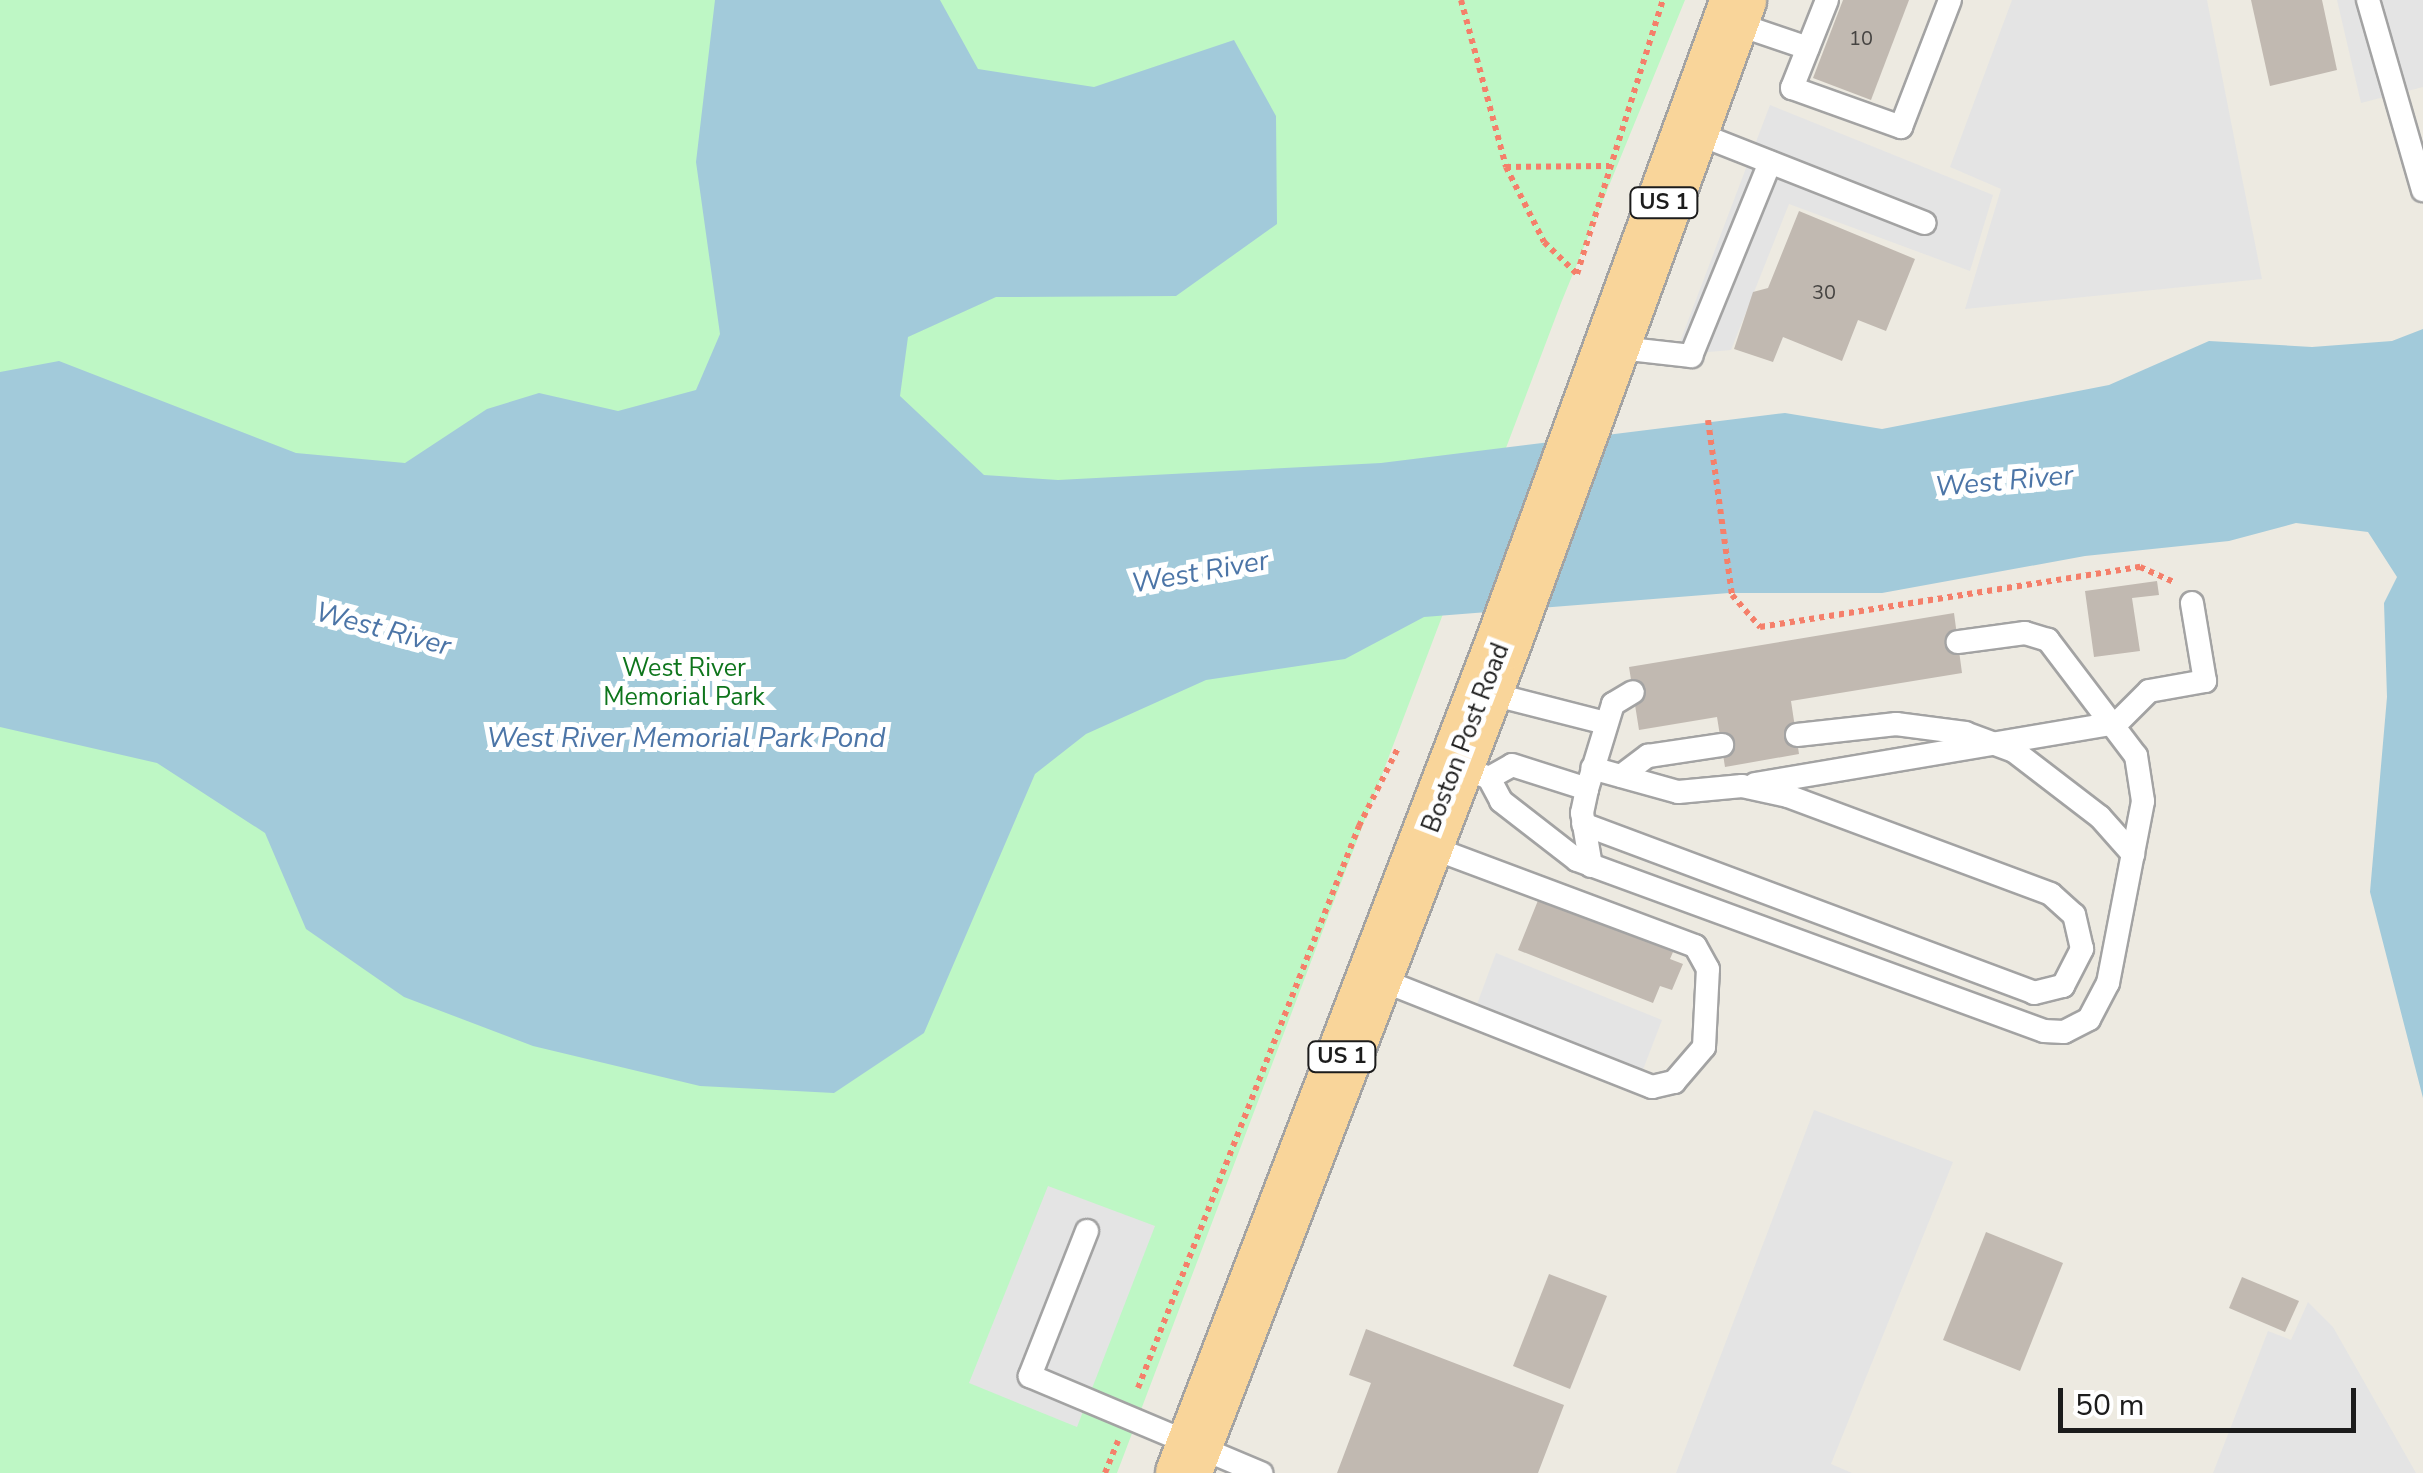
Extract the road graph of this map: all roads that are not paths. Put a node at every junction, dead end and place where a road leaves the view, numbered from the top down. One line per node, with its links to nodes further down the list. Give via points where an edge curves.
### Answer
1 (1827, 0): 5 (lane)
2 (1950, 0): 5 (lane, via 1901,128 1792,88)
3 (2368, 0): 8 (lane)
4 (1734, 11): 5 (lane); 6 (main road, Boston Post Road / US 1)
5 (1808, 48)
6 (1691, 131): 7 (lane); 10 (main road, Boston Post Road / US 1)
7 (1770, 162): 9 (lane); 10 (lane, via 1691,356)
8 (2423, 190)
9 (1925, 223)
10 (1611, 347): 13 (main road, Boston Post Road / US 1)
11 (2192, 603): 16 (lane, via 2205,682 2149,692)
12 (1958, 642): 16 (lane, via 2025,633 2048,640)
13 (1484, 692): 15 (lane); 20 (main road, Boston Post Road / US 1)
14 (1633, 692): 15 (lane, via 1613,704)
15 (1606, 723): 22 (lane)
16 (2117, 723): 18 (lane); 26 (lane, via 2136,756 2143,801)
17 (1796, 735): 18 (lane, via 1896,724)
18 (1992, 743): 23 (lane); 26 (lane, via 2100,816)
19 (1722, 745): 21 (lane, via 1648,756)
20 (1473, 771): 22 (lane, via 1512,765); 25 (main road, Boston Post Road / US 1); 27 (lane, via 1501,801)
21 (1621, 776): 22 (lane); 23 (lane, via 1678,792)
22 (1589, 778): 24 (lane)
23 (1742, 786): 24 (lane, via 2051,894 2074,914 2082,949 2076,970 2050,994 2034,993)
24 (1584, 824): 27 (lane)
25 (1424, 845): 28 (main road, Boston Post Road / US 1); 28 (lane, via 1695,946 1708,968 1704,1047 1674,1082 1652,1087)
26 (2133, 854): 27 (lane, via 2108,982 2089,1020 2064,1032 2044,1031)
27 (1591, 866)
28 (1374, 976): 30 (main road, Boston Post Road / US 1)
29 (1087, 1231): 30 (lane, via 1030,1376 1127,1418)
30 (1188, 1460): 31 (lane)
31 (1261, 1473)

